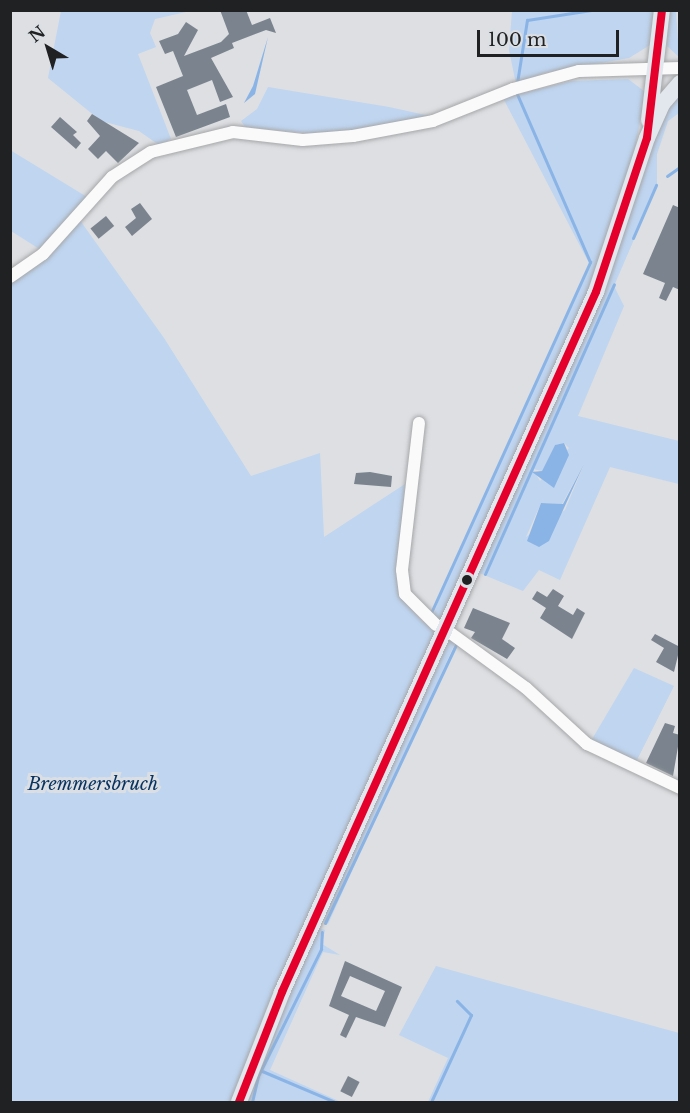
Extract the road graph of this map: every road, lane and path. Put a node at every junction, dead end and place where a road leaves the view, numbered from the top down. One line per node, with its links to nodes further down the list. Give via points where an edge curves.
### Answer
1 (662, 10): 3 (main road)
2 (680, 68): 3 (street)
3 (649, 70): 5 (main road); 6 (street, via 579,71 513,89 433,121 353,136 303,140 233,132 151,152 112,177 43,254)
4 (680, 84): 5 (main road, via 662,104)
5 (647, 138): 8 (main road, via 618,234)
6 (10, 278)
7 (419, 423): 8 (street, via 402,570 405,594)
8 (440, 627): 9 (street, via 525,688 587,744); 10 (main road, via 282,992)
9 (680, 788)
10 (239, 1102)

